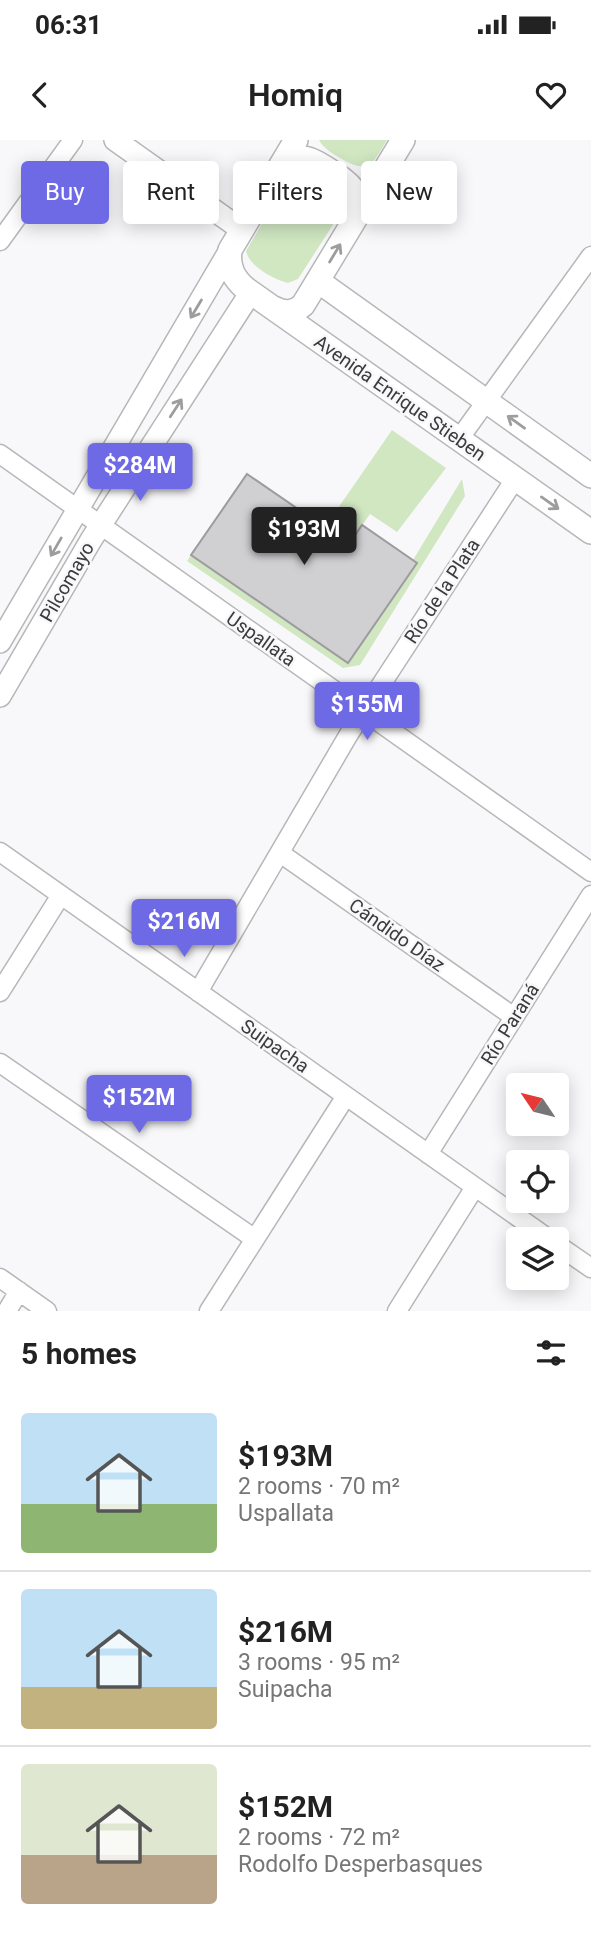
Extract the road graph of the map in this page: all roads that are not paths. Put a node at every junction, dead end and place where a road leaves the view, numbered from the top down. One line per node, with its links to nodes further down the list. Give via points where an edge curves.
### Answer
1 (73, 140): 12 (street)
2 (115, 140): 11 (street)
3 (296, 140): 5 (main road)
4 (403, 140): 9 (main road)
5 (284, 161)
6 (289, 161): 7 (main road)
7 (315, 161)
8 (347, 182): 9 (main road, via 358,201)
9 (354, 222): 14 (main road, one-way to 9)
10 (246, 224): 11 (main road)
11 (236, 240): 15 (main road, Avenida Enrique Stieben, via 232,272); 22 (street, Pilcomayo, one-way to 22)
12 (0, 241)
13 (591, 256): 17 (street)
14 (318, 281): 16 (main road, via 295,311); 17 (main road)
15 (251, 292): 16 (main road, Avenida Enrique Stieben); 23 (street, Pilcomayo, one-way to 15)
16 (274, 309): 18 (main road, Avenida Enrique Stieben)
17 (486, 401): 18 (street); 20 (main road, one-way to 17)
18 (459, 439): 21 (main road, Avenida Enrique Stieben)
19 (0, 454): 22 (street, Uspallata)
20 (591, 476)
21 (515, 479): 24 (main road, Avenida Enrique Stieben, one-way to 24); 27 (street, Río de la Plata)
22 (78, 510): 23 (street, Uspallata); 25 (street, Pilcomayo, one-way to 25)
23 (100, 526): 26 (street, Pilcomayo); 27 (street, Uspallata)
24 (591, 532)
25 (0, 642)
26 (0, 696)
27 (363, 712): 29 (street, Río de la Plata); 30 (street, Uspallata)
28 (0, 852): 31 (street, Suipacha)
29 (280, 853): 34 (street, Río de la Plata); 35 (street, Cándido Díaz)
30 (591, 872)
31 (61, 895): 33 (street); 34 (street, Suipacha)
32 (591, 895): 35 (street, Río Paraná)
33 (0, 992)
34 (198, 992): 37 (street, Suipacha)
35 (514, 1017): 38 (street, Río Paraná)
36 (0, 1063): 41 (street)
37 (346, 1096): 38 (street, Suipacha); 41 (street)
38 (428, 1154): 39 (street, Suipacha)
39 (475, 1187): 40 (street, Suipacha); 49 (street)
40 (532, 1227)
41 (255, 1239): 48 (street)
42 (569, 1253): 43 (street)
43 (591, 1268)
44 (0, 1278): 45 (street)
45 (19, 1291): 46 (street); 47 (street)
46 (7, 1311)
47 (47, 1311)
48 (209, 1311)
49 (397, 1311)

